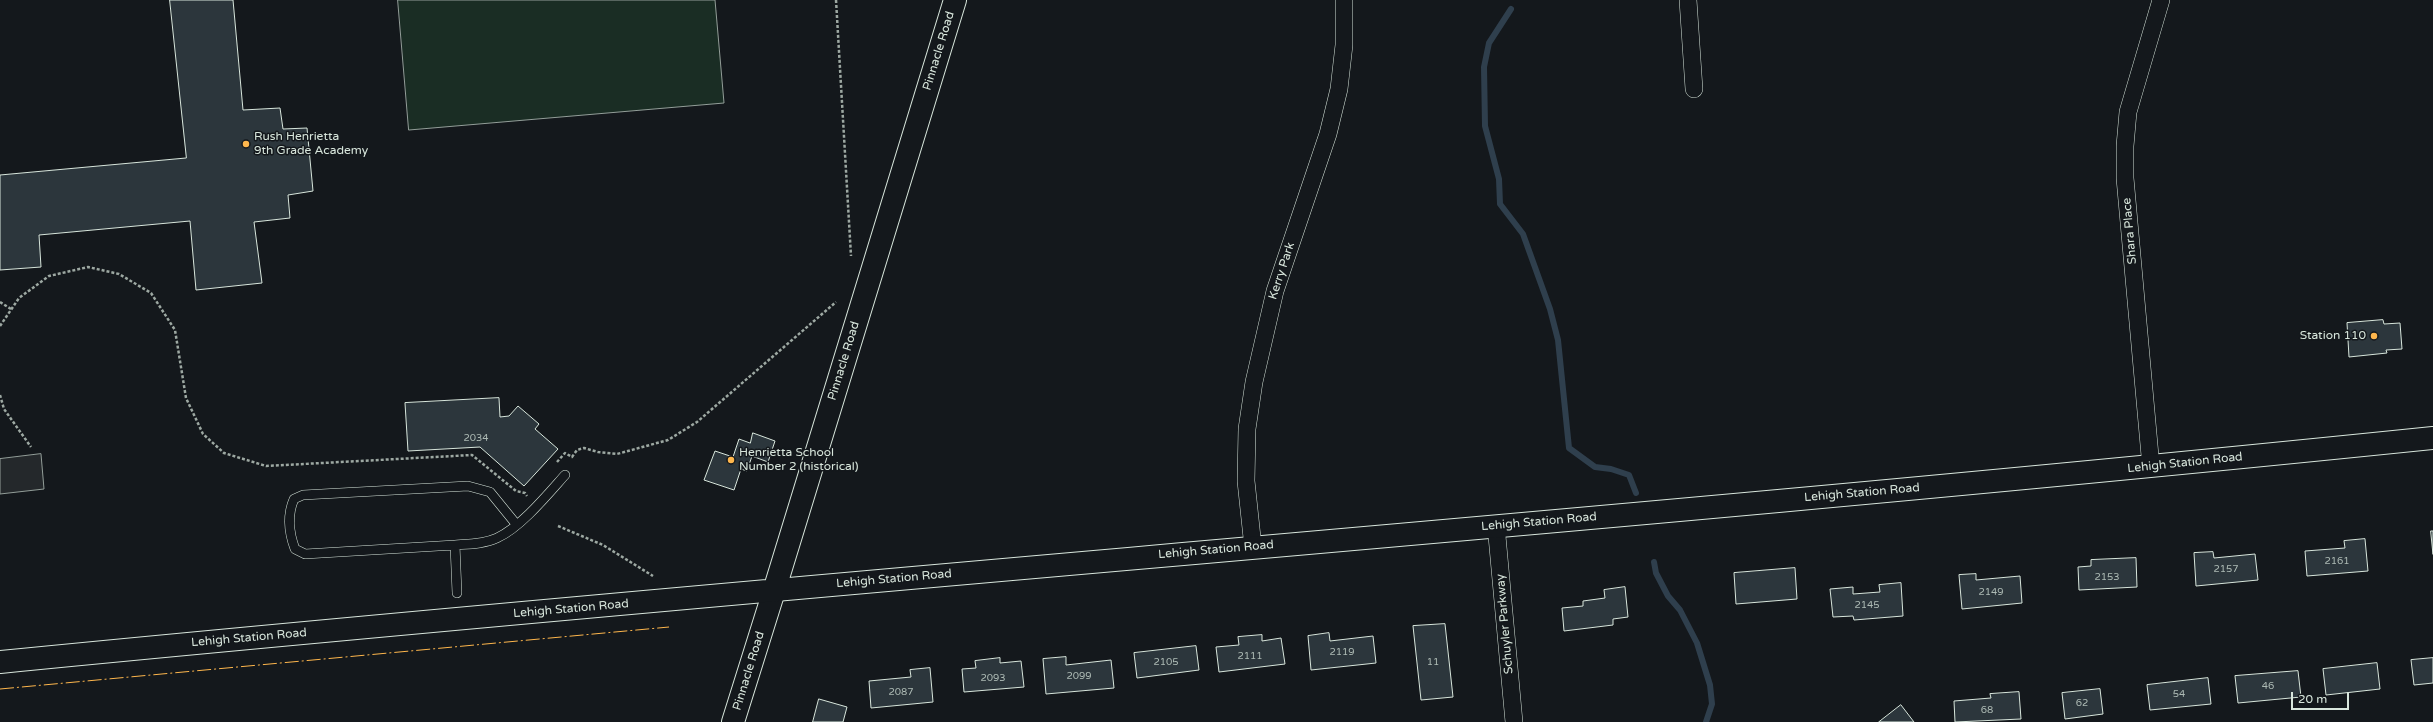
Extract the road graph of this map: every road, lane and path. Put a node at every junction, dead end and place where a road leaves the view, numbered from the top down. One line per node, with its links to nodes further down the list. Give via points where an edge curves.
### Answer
1 (836, 0): 7 (path)
2 (955, 0): 29 (main road, Pinnacle Road)
3 (1344, 0): 27 (street, Kerry Park, via 1344,45 1339,89 1328,134 1275,291 1254,382 1247,428 1246,481)
4 (1688, 0): 6 (street)
5 (2161, 0): 18 (street, Shara Place, via 2128,112 2125,146 2125,178)
6 (1694, 89)
7 (851, 256)
8 (0, 302): 10 (path)
9 (836, 302): 17 (path, via 697,422 668,440 617,454 584,448 577,450 572,457 565,453)
10 (11, 309): 11 (path); 21 (path, via 19,298 49,276 88,267 119,274 151,293 175,330 186,398 204,434 224,453 266,466 472,455 516,491)
11 (0, 326)
12 (0, 396): 13 (path)
13 (4, 409): 14 (path); 16 (path)
14 (0, 410)
15 (2433, 438): 18 (main road, Lehigh Station Road)
16 (31, 447)
17 (555, 464)
18 (2151, 467): 24 (main road, Lehigh Station Road)
19 (565, 475): 23 (lane, via 537,506)
20 (528, 491): 21 (path)
21 (525, 493): 22 (path)
22 (528, 498)
23 (516, 524): 26 (lane, via 498,538 479,544); 26 (lane, via 490,492 468,486 303,496 294,499 289,509 291,536 295,549 305,554)
24 (1496, 525): 27 (main road, Lehigh Station Road); 33 (street, Schuyler Parkway)
25 (558, 526): 28 (path, via 603,545)
26 (455, 545): 30 (lane)
27 (1253, 547): 29 (main road, Lehigh Station Road)
28 (653, 576)
29 (774, 591): 31 (main road, Lehigh Station Road); 32 (main road, Pinnacle Road)
30 (457, 592)
31 (0, 662)
32 (733, 722)
33 (1514, 722)

